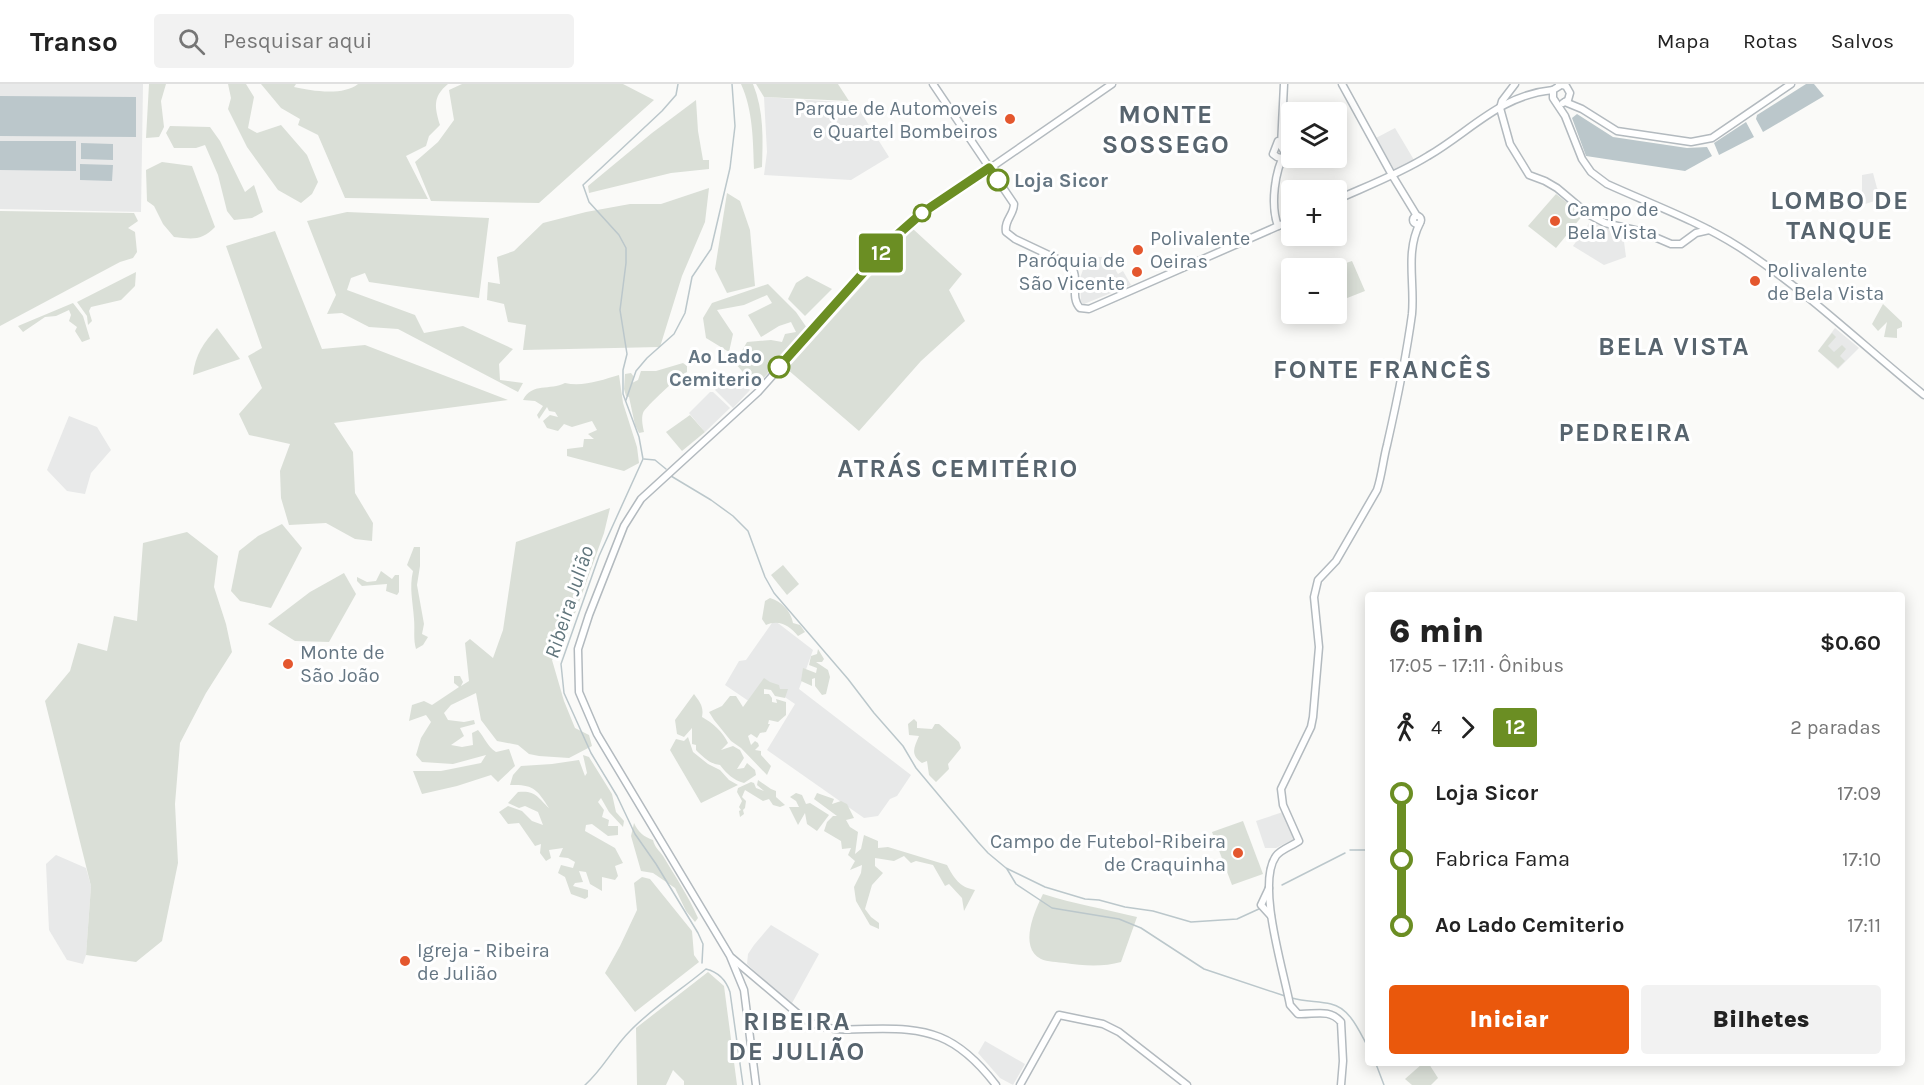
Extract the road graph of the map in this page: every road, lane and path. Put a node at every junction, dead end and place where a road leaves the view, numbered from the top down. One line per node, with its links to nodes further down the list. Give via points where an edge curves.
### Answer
1 (933, 84): 13 (main road)
2 (1112, 84): 13 (main road)
3 (1284, 84): 11 (main road)
4 (1342, 84): 14 (main road)
5 (1515, 84): 9 (main road)
6 (1791, 84): 10 (main road, via 1712,138 1696,142 1617,131)
7 (1557, 93): 8 (main road); 8 (main road, via 1568,88); 9 (main road, via 1515,99); 10 (main road); 16 (main road, via 1582,159 1596,177)
8 (1570, 96): 10 (main road)
9 (1500, 108): 14 (main road, via 1430,156); 20 (main road, via 1510,144 1532,177 1545,181 1605,223 1671,244 1681,244)
10 (1582, 109)
11 (1279, 146): 12 (main road, via 1273,150); 12 (main road, via 1285,153)
12 (1278, 157): 18 (main road, via 1274,211)
13 (989, 168): 18 (main road, via 1014,204 1006,232 1070,265 1075,273 1075,301 1084,309); 22 (main road, via 904,228 758,392 641,499 624,526 589,615 577,660 579,692 589,718)
14 (1392, 176): 15 (main road); 27 (main road, via 1416,220 1411,254 1412,313 1401,390 1377,490 1336,561 1316,586 1319,637 1313,717 1281,789 1283,805 1299,842 1281,851 1269,876 1271,916 1290,1005 1298,1014 1328,1013 1341,1022)
15 (1347, 195)
16 (1689, 220): 19 (main road); 20 (main road)
17 (1281, 225): 18 (main road)
18 (1278, 226)
19 (1710, 230): 20 (main road); 21 (main road, via 1832,315)
20 (1691, 235)
21 (1924, 395)
22 (730, 956): 23 (main road, via 744,990); 24 (main road, via 813,1024 838,1030 920,1030 971,1057)
23 (756, 1085)
24 (996, 1085)
25 (1020, 1085): 26 (main road, via 1059,1015 1119,1032)
26 (1187, 1085)
27 (1341, 1085)

